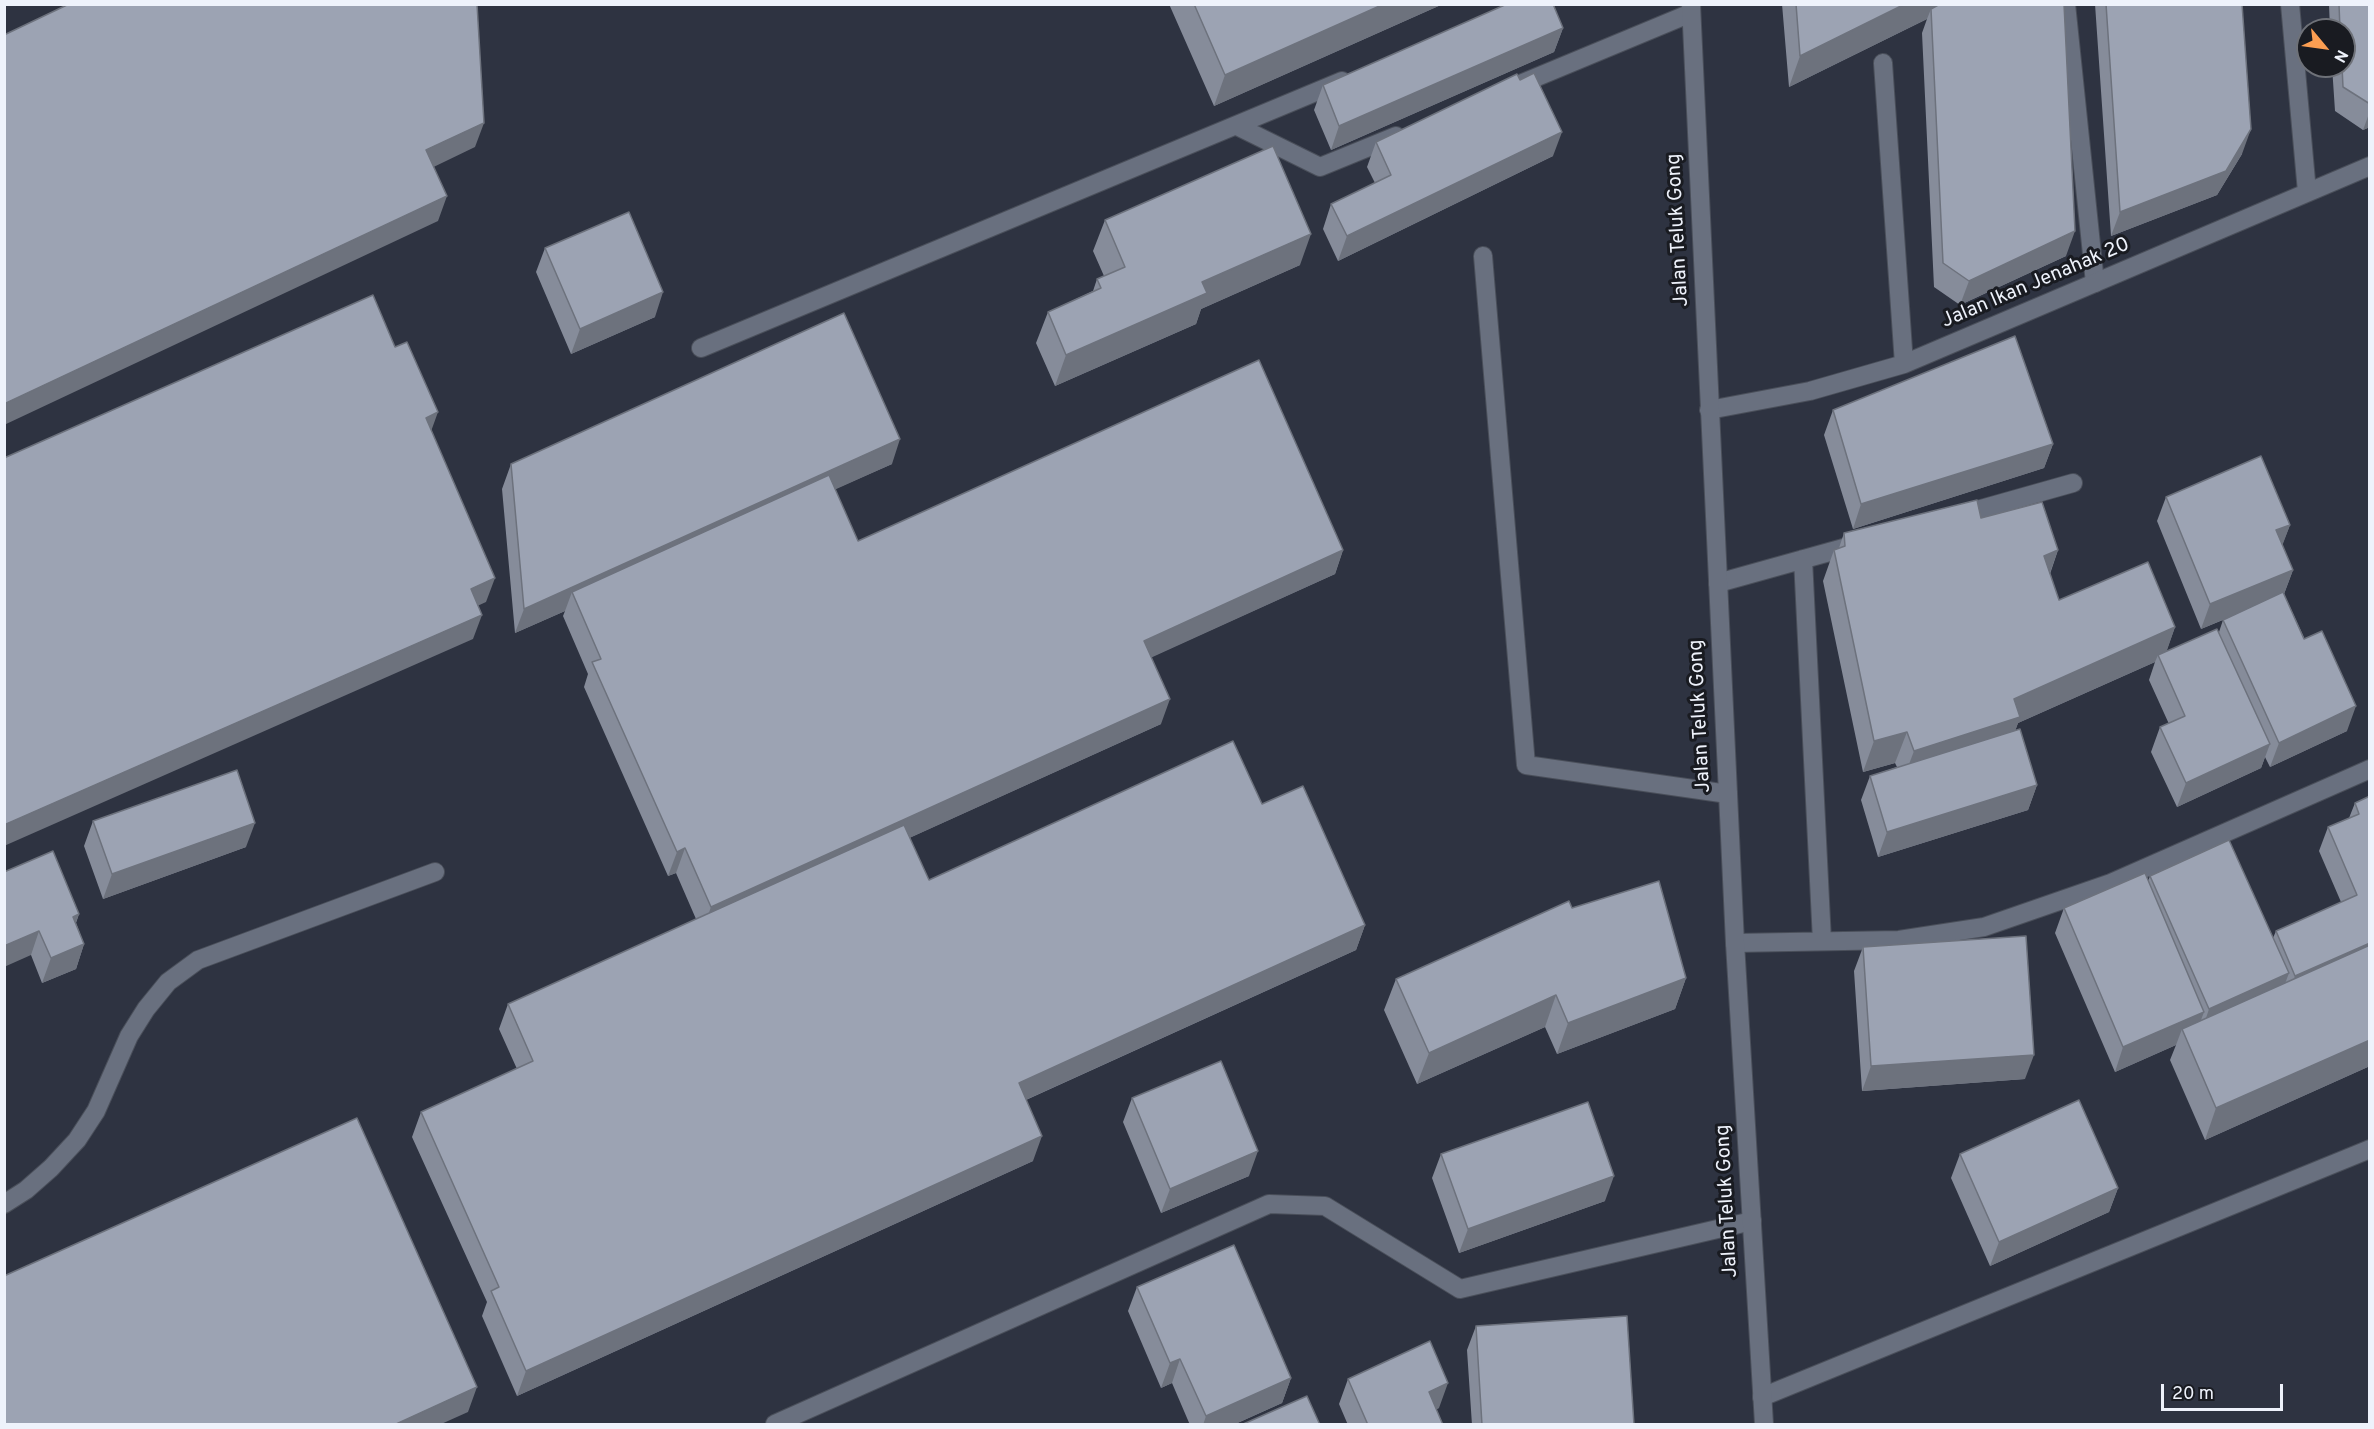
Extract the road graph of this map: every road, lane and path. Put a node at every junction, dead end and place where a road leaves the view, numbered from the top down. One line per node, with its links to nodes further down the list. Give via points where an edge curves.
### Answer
1 (2066, 4): 12 (street)
2 (2290, 4): 10 (street)
3 (1691, 9): 6 (street); 15 (street, Jalan Teluk Gong)
4 (1883, 63): 14 (street)
5 (1358, 75): 7 (street)
6 (1494, 95)
7 (1237, 126): 8 (street, via 1320,167); 13 (street)
8 (1407, 131)
9 (2370, 166): 10 (street, Jalan Ikan Jenahak 20)
10 (2307, 192): 12 (street, Jalan Ikan Jenahak 20)
11 (1483, 256): 22 (street, via 1526,765)
12 (2095, 283): 14 (street, Jalan Ikan Jenahak 20)
13 (701, 348)
14 (1904, 364): 15 (street, Jalan Ikan Jenahak 20, via 1810,391)
15 (1709, 410): 20 (street, Jalan Teluk Gong)
16 (2073, 483): 17 (street)
17 (1938, 521)
18 (1871, 540): 19 (street)
19 (1803, 559): 20 (street); 24 (street)
20 (1718, 583): 22 (street, Jalan Teluk Gong)
21 (2370, 769): 24 (street, via 2111,883 1984,927 1899,940)
22 (1728, 794): 25 (street, Jalan Teluk Gong)
23 (435, 872): 27 (street, via 198,960 176,976 146,1009 129,1036 96,1110 77,1140 51,1168)
24 (1822, 941): 25 (street)
25 (1735, 943): 28 (street, Jalan Teluk Gong)
26 (2370, 1149): 29 (street)
27 (4, 1204)
28 (1752, 1221): 29 (street, Jalan Teluk Gong); 30 (street, via 1460,1289 1325,1206 1269,1204)
29 (1762, 1397): 31 (street, Jalan Teluk Gong)
30 (775, 1425)
31 (1764, 1425)

